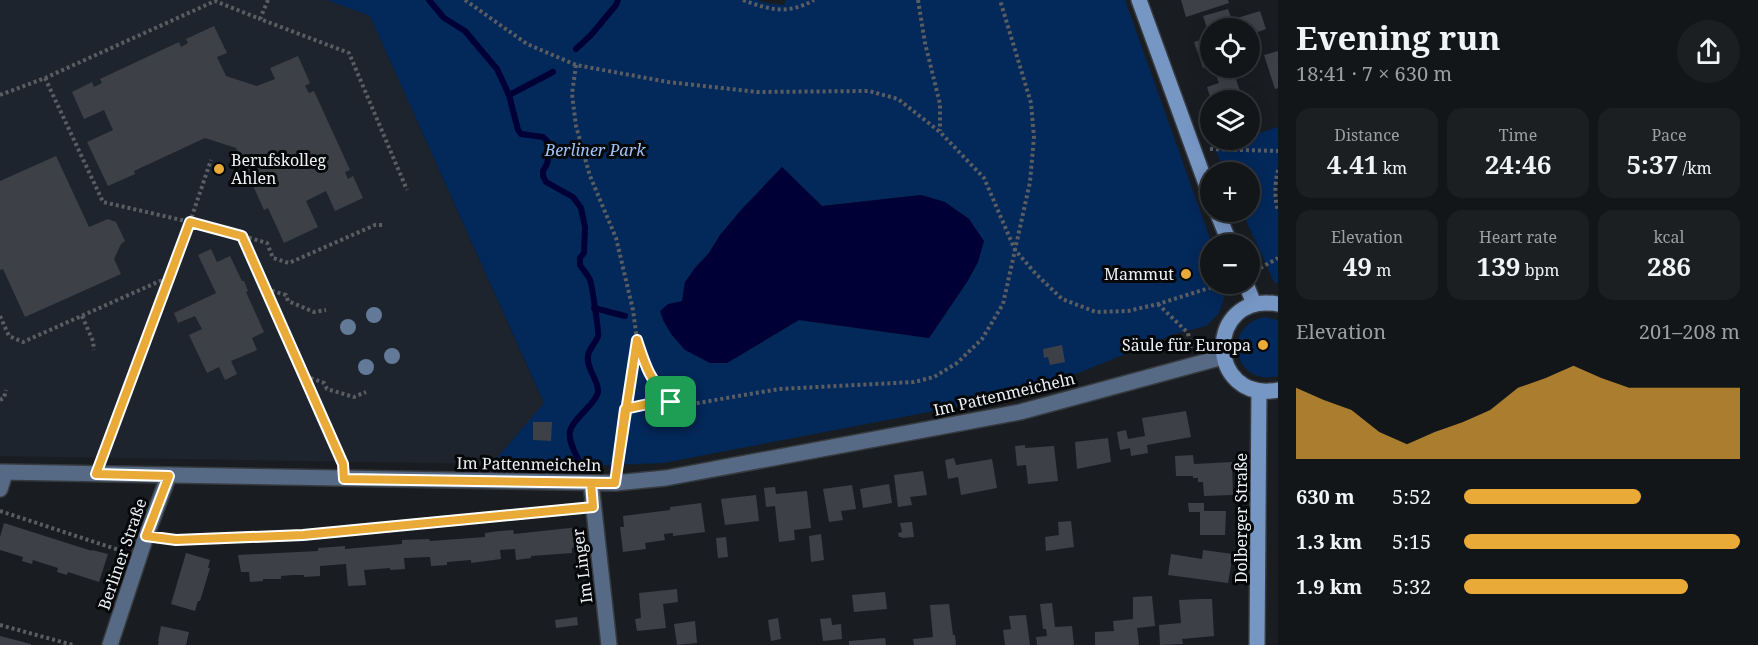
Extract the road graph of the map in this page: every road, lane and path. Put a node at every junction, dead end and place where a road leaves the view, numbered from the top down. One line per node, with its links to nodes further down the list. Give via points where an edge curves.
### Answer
1 (268, 0): 8 (path)
2 (465, 0): 9 (path, via 527,44)
3 (743, 0): 4 (path, via 782,11)
4 (814, 0)
5 (918, 0): 12 (path, via 940,104)
6 (1000, 0): 23 (path, via 1031,103 1034,137 1030,182)
7 (1139, 0): 13 (main road)
8 (260, 19): 10 (path, via 215,1); 18 (path, via 349,53)
9 (576, 65): 12 (path, via 668,82 757,92 869,91 898,99); 36 (path, via 572,94 576,126 590,176 616,237)
10 (45, 78): 11 (path); 20 (path, via 103,202)
11 (0, 95)
12 (940, 132): 23 (path, via 984,178)
13 (1192, 148): 14 (path); 16 (main road)
14 (1278, 152)
15 (211, 160): 20 (path)
16 (1200, 169)
17 (1278, 170): 19 (path)
18 (407, 190)
19 (1278, 210)
20 (190, 222): 22 (path); 26 (path)
21 (383, 225): 22 (path, via 289,263 273,258 267,243)
22 (242, 236): 27 (path)
23 (1015, 250): 30 (path, via 1062,299 1096,312 1128,311); 46 (path, via 1003,304 982,339 957,363 934,377 780,389 692,404)
24 (1278, 258): 25 (path)
25 (1260, 268)
26 (169, 277): 35 (path); 49 (path)
27 (266, 289): 33 (path, via 286,295 288,301 314,312); 40 (path)
28 (1200, 291): 30 (path)
29 (1250, 294): 31 (main road)
30 (1158, 304): 39 (path, via 1188,333)
31 (1254, 304): 32 (main road); 38 (main road, via 1228,324)
32 (1278, 304)
33 (326, 310)
34 (0, 316): 35 (path, via 9,336 23,342)
35 (82, 316): 37 (path)
36 (637, 340): 46 (path, via 649,376); 47 (path)
37 (94, 350)
38 (1223, 357): 39 (street, Im Pattenmeicheln); 43 (main road, via 1236,379)
39 (1195, 364): 53 (street, Im Pattenmeicheln, via 1020,412 666,478)
40 (304, 376): 44 (path, via 324,383 327,389 354,397); 51 (path, via 343,464)
41 (6, 390): 45 (path)
42 (1278, 390): 43 (main road)
43 (1259, 391): 63 (main road, Dolberger Straße)
44 (366, 392)
45 (0, 400)
46 (671, 402): 47 (path)
47 (625, 409): 53 (path)
48 (2, 472): 49 (street, Im Pattenmeicheln); 54 (street)
49 (96, 474): 50 (street, Im Pattenmeicheln)
50 (169, 476): 51 (street, Im Pattenmeicheln); 57 (street, Berliner Straße)
51 (344, 479): 52 (street, Im Pattenmeicheln)
52 (591, 483): 53 (street, Im Pattenmeicheln); 55 (street, Im Linger)
53 (615, 483)
54 (0, 489)
55 (593, 507): 57 (lane, via 303,535 176,540); 62 (street, Im Linger)
56 (0, 511): 58 (path)
57 (146, 536): 58 (street, Berliner Straße)
58 (139, 557): 61 (street, Berliner Straße)
59 (0, 625): 60 (path)
60 (73, 645)
61 (110, 645)
62 (609, 645)
63 (1257, 645)

